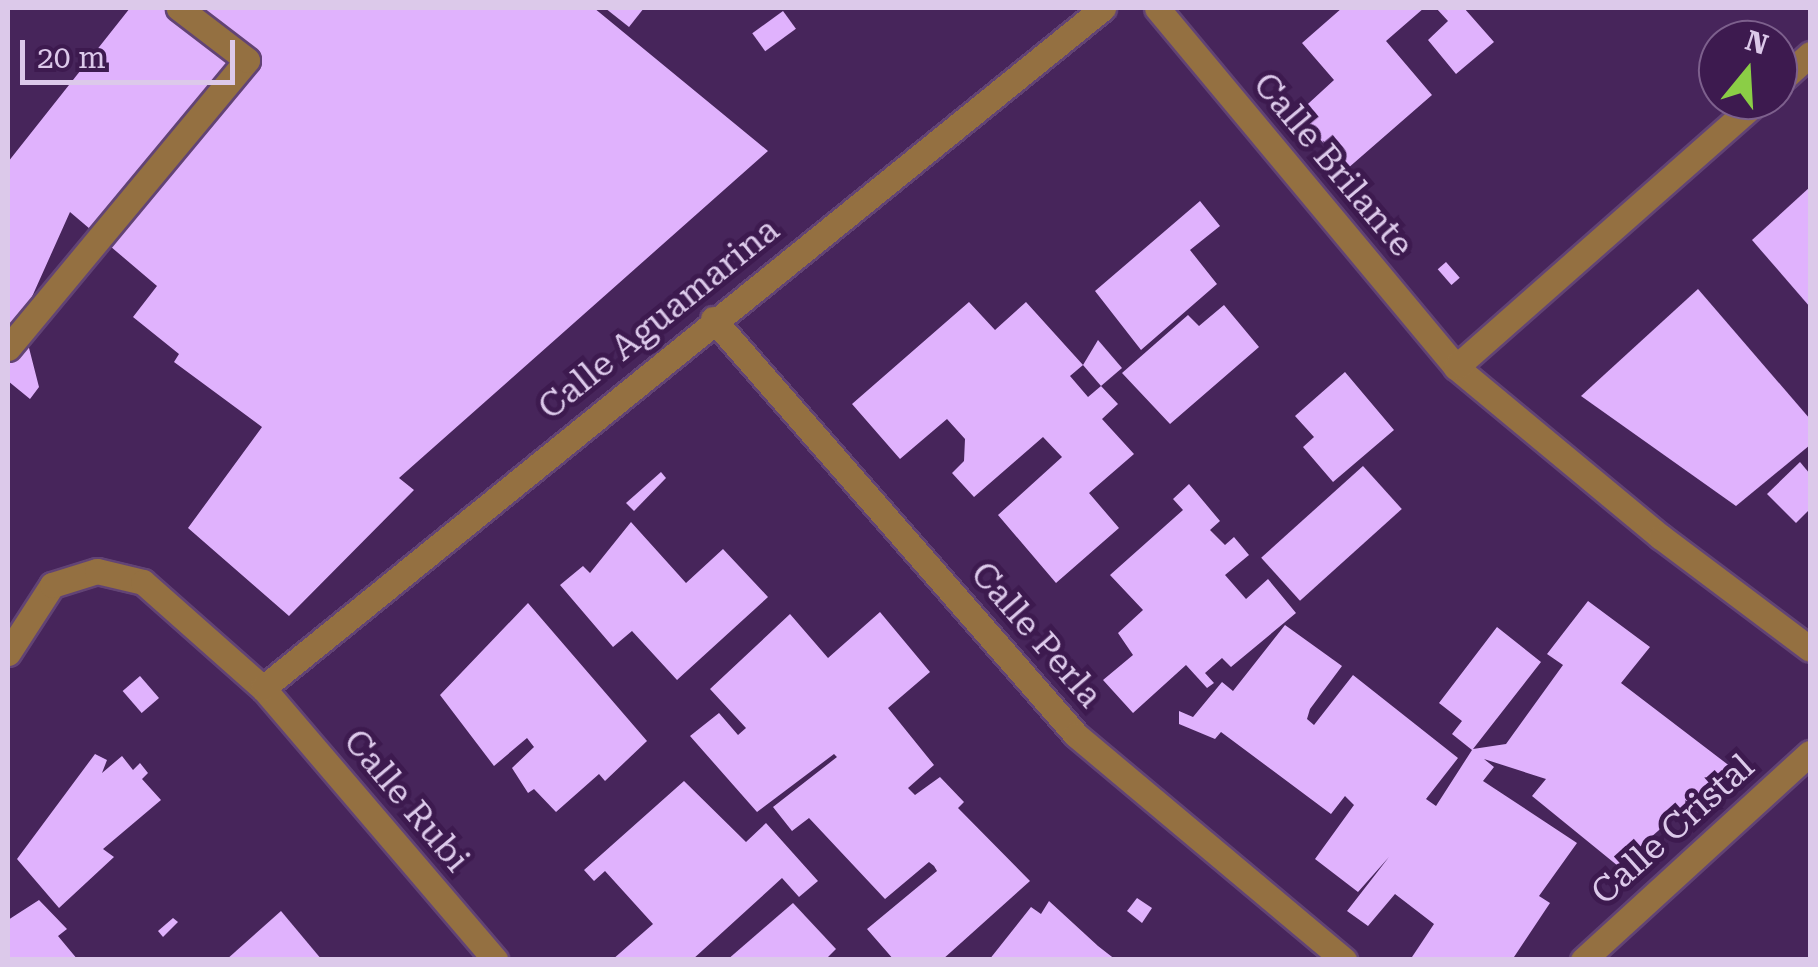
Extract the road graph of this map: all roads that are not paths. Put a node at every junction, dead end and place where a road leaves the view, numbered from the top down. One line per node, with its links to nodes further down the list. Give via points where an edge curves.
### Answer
1 (179, 8): 6 (street, via 247,60)
2 (1103, 8): 5 (street, Calle Aguamarina)
3 (1157, 8): 7 (street, Calle Brilante)
4 (1735, 120): 7 (street)
5 (713, 319): 10 (street, Calle Aguamarina); 13 (street, Calle Perla, via 1076,735)
6 (8, 348)
7 (1456, 367): 8 (street, Calle Brilante, via 1661,537)
8 (1810, 649)
9 (8, 653): 10 (street, Calle Rubi, via 52,585 97,571 143,582)
10 (263, 688): 12 (street, Calle Rubi)
11 (1810, 753): 14 (street, Calle Cristal)
12 (494, 960)
13 (1344, 960)
14 (1583, 960)

